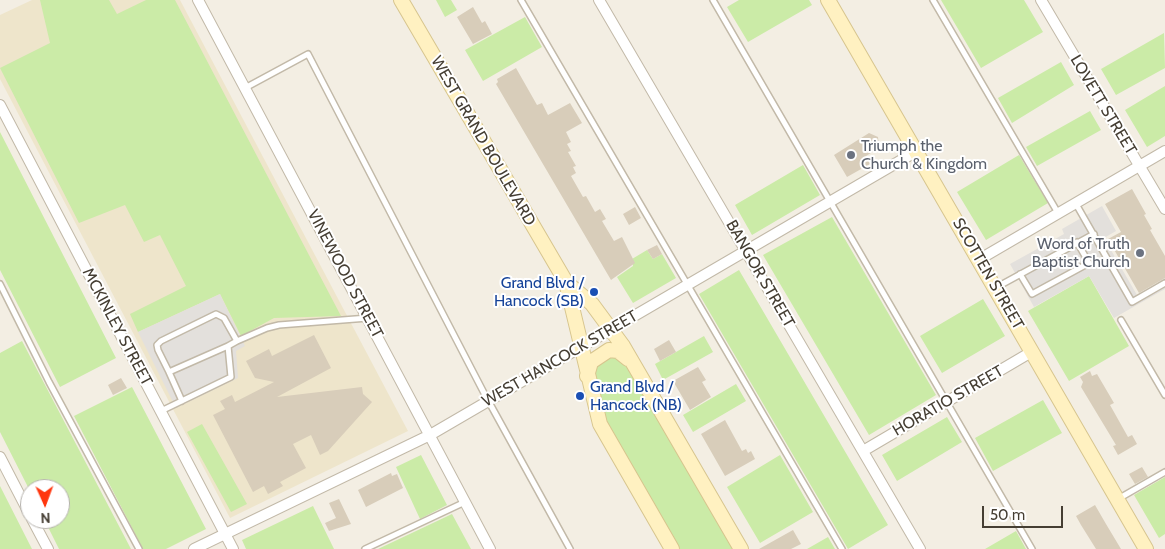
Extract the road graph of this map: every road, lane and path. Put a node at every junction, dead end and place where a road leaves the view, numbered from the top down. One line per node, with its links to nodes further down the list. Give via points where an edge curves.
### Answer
1 (198, 0): 9 (street, VINEWOOD STREET)
2 (401, 0): 23 (main road, WEST GRAND BOULEVARD)
3 (521, 0): 26 (lane)
4 (599, 0): 20 (street, BANGOR STREET)
5 (713, 0): 14 (lane)
6 (828, 0): 11 (main road, SCOTTEN STREET)
7 (933, 0): 17 (lane)
8 (1041, 0): 13 (street, LOVETT STREET)
9 (245, 88): 28 (street, VINEWOOD STREET); 40 (lane, via 308,54)
10 (0, 104): 42 (street, MCKINLEY STREET)
11 (917, 151): 14 (street, WEST HANCOCK STREET); 21 (main road, SCOTTEN STREET)
12 (1165, 151): 13 (street)
13 (1139, 166): 15 (street); 16 (street, LOVETT STREET)
14 (830, 202): 20 (street, WEST HANCOCK STREET); 41 (lane)
15 (1076, 204): 17 (street); 18 (lane)
16 (1165, 210)
17 (1058, 214): 21 (street)
18 (1094, 234): 19 (lane); 24 (lane, via 1132,302)
19 (1077, 242): 22 (lane); 22 (lane, via 1088,263 1032,294)
20 (746, 251): 26 (street, WEST HANCOCK STREET); 44 (street, BANGOR STREET)
21 (980, 259): 27 (main road, SCOTTEN STREET)
22 (1020, 274): 27 (lane)
23 (566, 282): 30 (main road, WEST GRAND BOULEVARD, via 592,304); 33 (main road, WEST GRAND BOULEVARD)
24 (1165, 283)
25 (0, 284): 53 (lane)
26 (687, 285): 30 (street, WEST HANCOCK STREET); 61 (lane)
27 (996, 287): 34 (main road, SCOTTEN STREET)
28 (368, 318): 31 (lane, via 278,326); 43 (street, VINEWOOD STREET)
29 (1121, 320): 38 (lane)
30 (610, 330): 33 (street, WEST HANCOCK STREET); 35 (main road, WEST GRAND BOULEVARD)
31 (237, 341): 32 (lane); 36 (lane, via 224,318 216,314 161,341 158,350)
32 (228, 346): 36 (lane); 39 (lane, via 231,378)
33 (580, 347): 37 (main road, WEST GRAND BOULEVARD); 40 (street, WEST HANCOCK STREET)
34 (1033, 351): 41 (street, HORATIO STREET); 48 (main road, SCOTTEN STREET)
35 (634, 365): 37 (main road, via 618,351 609,350 591,362); 60 (main road, WEST GRAND BOULEVARD)
36 (169, 372): 39 (lane)
37 (587, 376): 59 (main road, WEST GRAND BOULEVARD, via 600,424)
38 (1165, 395)
39 (182, 401): 42 (lane)
40 (488, 401): 43 (street, WEST HANCOCK STREET); 58 (lane)
41 (946, 402): 44 (street, HORATIO STREET); 63 (lane)
42 (161, 411): 51 (street, MCKINLEY STREET)
43 (430, 435): 49 (street, VINEWOOD STREET); 51 (street, WEST HANCOCK STREET)
44 (863, 451): 62 (street, BANGOR STREET)
45 (0, 457): 47 (street)
46 (1165, 472): 48 (lane)
47 (20, 496)
48 (1118, 499): 64 (main road, SCOTTEN STREET)
49 (465, 502): 56 (lane); 57 (street, VINEWOOD STREET)
50 (37, 529): 52 (street)
51 (225, 534): 54 (street, WEST HANCOCK STREET); 55 (street, MCKINLEY STREET)
52 (48, 549)
53 (139, 549)
54 (194, 549)
55 (233, 549)
56 (365, 549)
57 (490, 549)
58 (570, 549)
59 (672, 549)
60 (742, 549)
61 (842, 549)
62 (920, 549)
63 (1032, 549)
64 (1146, 549)

